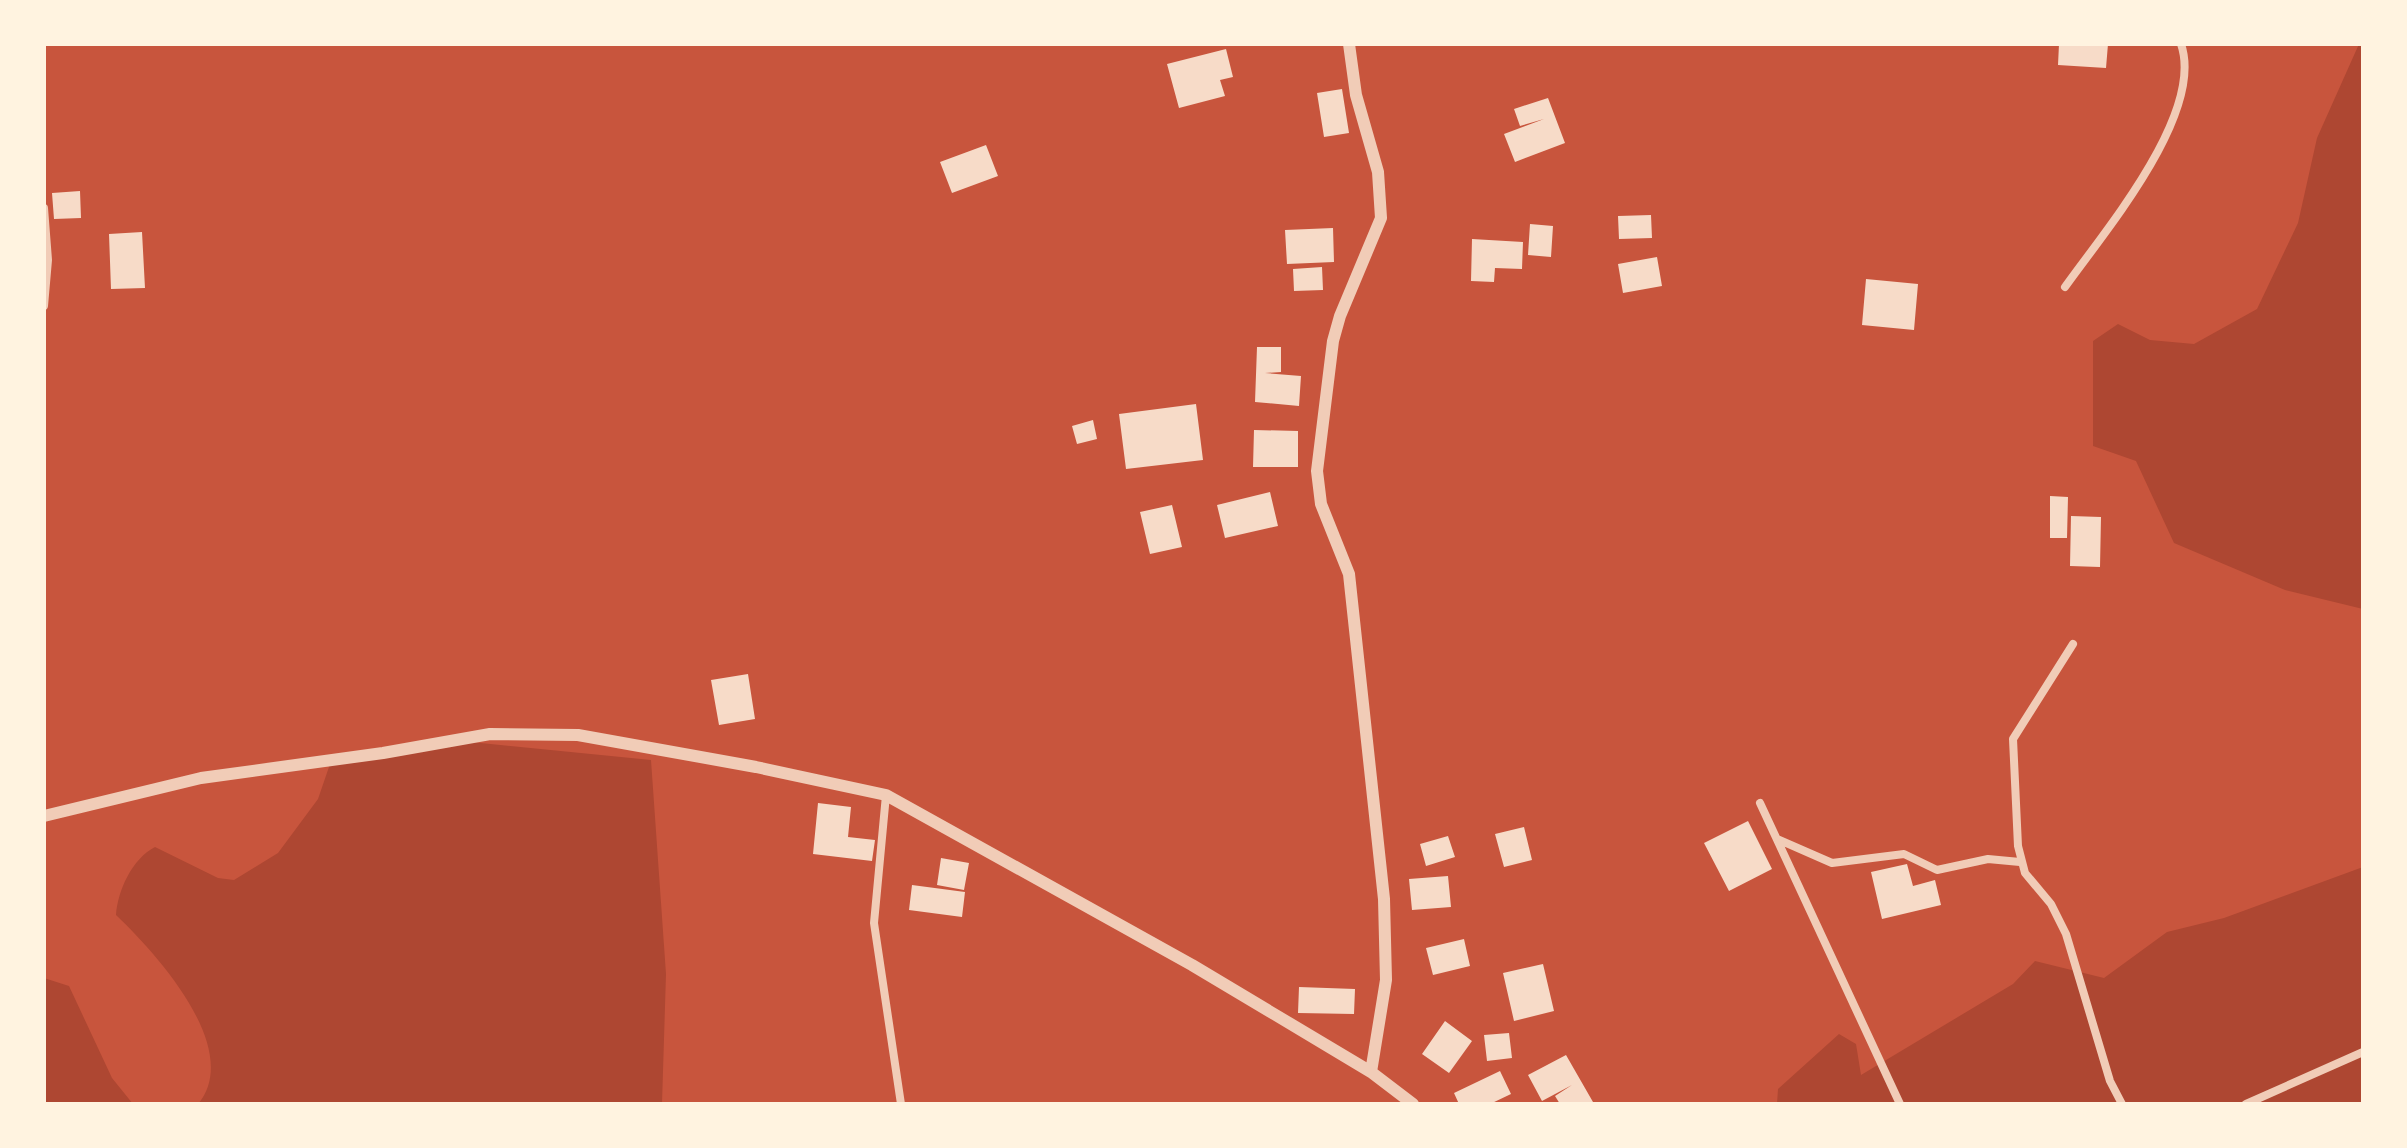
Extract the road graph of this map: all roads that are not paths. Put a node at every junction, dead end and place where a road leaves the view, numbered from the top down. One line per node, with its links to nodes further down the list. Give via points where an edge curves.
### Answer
1 (1349, 44): 13 (street, via 1356,95 1378,172 1381,218 1333,341 1317,471 1321,504 1349,574 1384,899 1386,980)
2 (2181, 44): 4 (street, via 2185,76 2165,138)
3 (44, 208): 5 (street)
4 (2065, 287)
5 (44, 306)
6 (2073, 644): 11 (street, via 2013,739)
7 (886, 795): 9 (street, via 578,735 490,734 201,778); 13 (street, via 1192,965); 14 (street, via 874,923)
8 (1760, 803): 10 (street)
9 (44, 816)
10 (1776, 838): 11 (street, via 1832,863 1904,854 1937,870 1988,859); 16 (street)
11 (2020, 862): 17 (street, via 2066,934 2110,1081)
12 (2363, 1052): 18 (street)
13 (1371, 1072): 15 (street)
14 (901, 1104)
15 (1413, 1104)
16 (1900, 1104)
17 (2122, 1104)
18 (2246, 1104)

